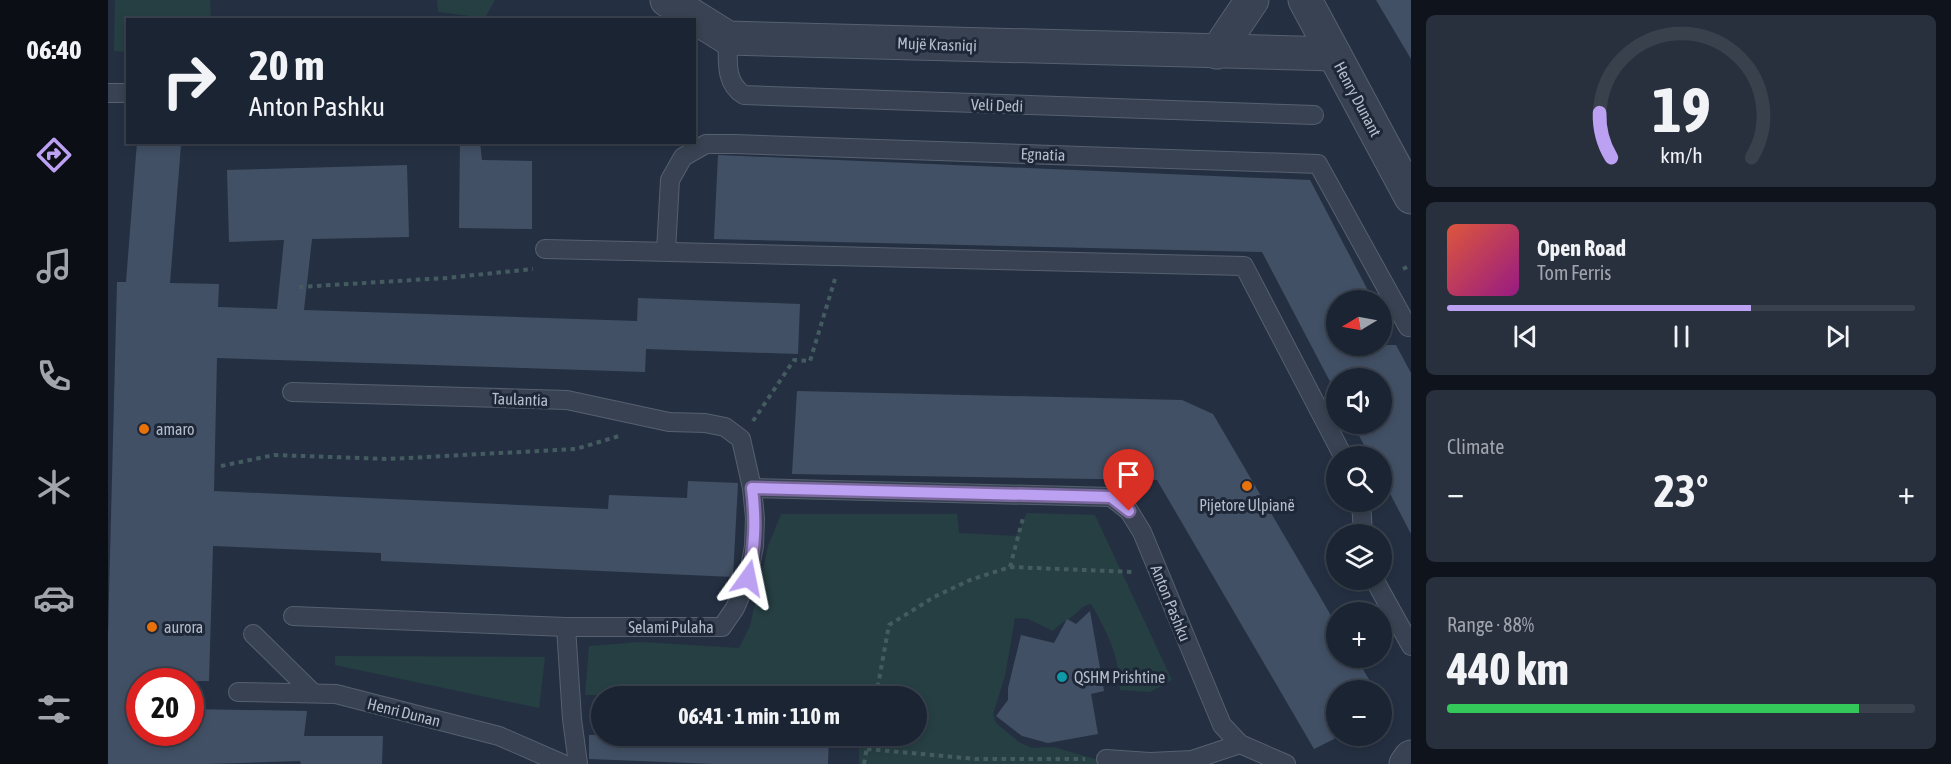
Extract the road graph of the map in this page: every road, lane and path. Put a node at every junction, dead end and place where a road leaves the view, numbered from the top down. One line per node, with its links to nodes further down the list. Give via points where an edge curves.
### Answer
1 (667, 0): 4 (street)
2 (1252, 0): 7 (street)
3 (1305, 0): 8 (street, Henry Dunant)
4 (696, 18)
5 (696, 18): 6 (street)
6 (728, 38): 7 (street, Mujë Krasniqi); 11 (lane, Veli Dedi, via 730,81 744,95)
7 (1217, 52): 8 (street, Mujë Krasniqi)
8 (1334, 54): 12 (street, Henry Dunant)
9 (108, 93): 10 (lane)
10 (126, 93)
11 (1314, 115)
12 (1411, 197)
13 (666, 251): 14 (lane); 15 (lane); 19 (lane, Egnatia, via 670,180 683,157 706,144 1318,164)
14 (842, 254): 22 (path, via 810,361 794,360); 23 (lane, via 1244,266)
15 (544, 257): 18 (path, via 532,270)
16 (1411, 265): 17 (path)
17 (1403, 269)
18 (299, 287)
19 (1408, 327)
20 (292, 392): 21 (lane, Taulantia, via 567,400)
21 (669, 422): 22 (lane, Taulantia, via 725,427); 24 (path, via 576,449 388,459 274,455)
22 (741, 439): 25 (lane, Selami Pulaha)
23 (1338, 446)
24 (221, 466)
25 (752, 488): 26 (lane, Anton Pashku); 31 (lane, Selami Pulaha, via 754,546 748,578 722,627)
26 (1030, 495): 27 (path); 28 (lane, Anton Pashku, via 1111,497 1129,511)
27 (1010, 567): 28 (path); 34 (path, via 933,597 888,625)
28 (1159, 573): 37 (lane, Anton Pashku, via 1222,724)
29 (1380, 590): 33 (lane)
30 (293, 616): 31 (lane)
31 (566, 627): 43 (lane)
32 (253, 634): 36 (lane)
33 (1411, 646)
34 (878, 686)
35 (238, 692): 36 (lane, Henri Dunan)
36 (313, 693): 42 (lane, Henri Dunan, via 336,694 499,736)
37 (1240, 744): 41 (lane, via 1192,760); 45 (lane, Anton Pashku)
38 (867, 746): 39 (path)
39 (867, 749): 41 (path, via 976,759); 44 (path)
40 (1411, 757): 46 (street)
41 (1106, 759)
42 (563, 764)
43 (578, 764)
44 (864, 764)
45 (1286, 764)
46 (1406, 764)

